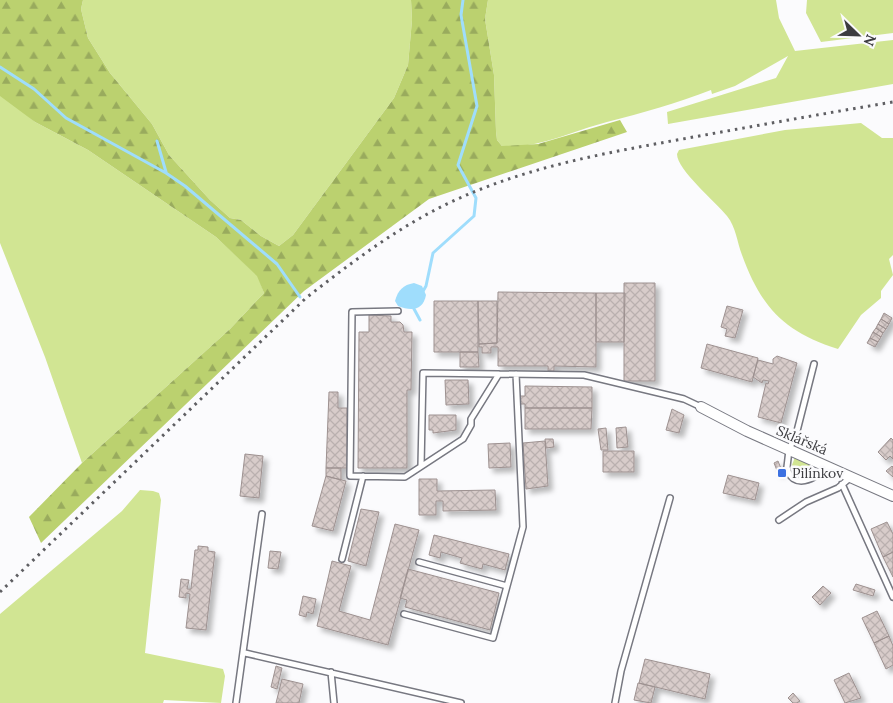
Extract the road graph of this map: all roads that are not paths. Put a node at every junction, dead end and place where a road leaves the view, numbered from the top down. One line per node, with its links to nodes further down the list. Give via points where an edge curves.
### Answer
1 (398, 311): 9 (lane, via 352,312 350,476)
2 (814, 364): 6 (lane)
3 (499, 374): 4 (lane); 8 (lane, via 462,439); 8 (lane, via 423,373)
4 (516, 374): 5 (lane, via 584,375); 18 (lane, via 523,527)
5 (701, 407): 6 (street, Sklářská)
6 (789, 450): 7 (street, Sklářská); 7 (lane, via 787,471 800,480 818,477)
7 (827, 465): 10 (street, Sklářská)
8 (422, 466): 9 (lane, via 405,477)
9 (363, 476): 16 (lane)
10 (851, 476): 11 (lane); 12 (street, Sklářská)
11 (842, 484): 15 (lane); 19 (lane)
12 (893, 496)
13 (670, 498): 26 (lane, via 620,671)
14 (262, 514): 21 (lane)
15 (779, 520)
16 (342, 559)
17 (419, 562): 18 (lane)
18 (507, 586): 20 (lane, via 492,638)
19 (893, 597)
20 (404, 614)
21 (244, 653): 22 (lane); 23 (lane)
22 (331, 672): 24 (lane); 25 (lane)
23 (236, 703)
24 (334, 703)
25 (462, 703)
26 (615, 703)

